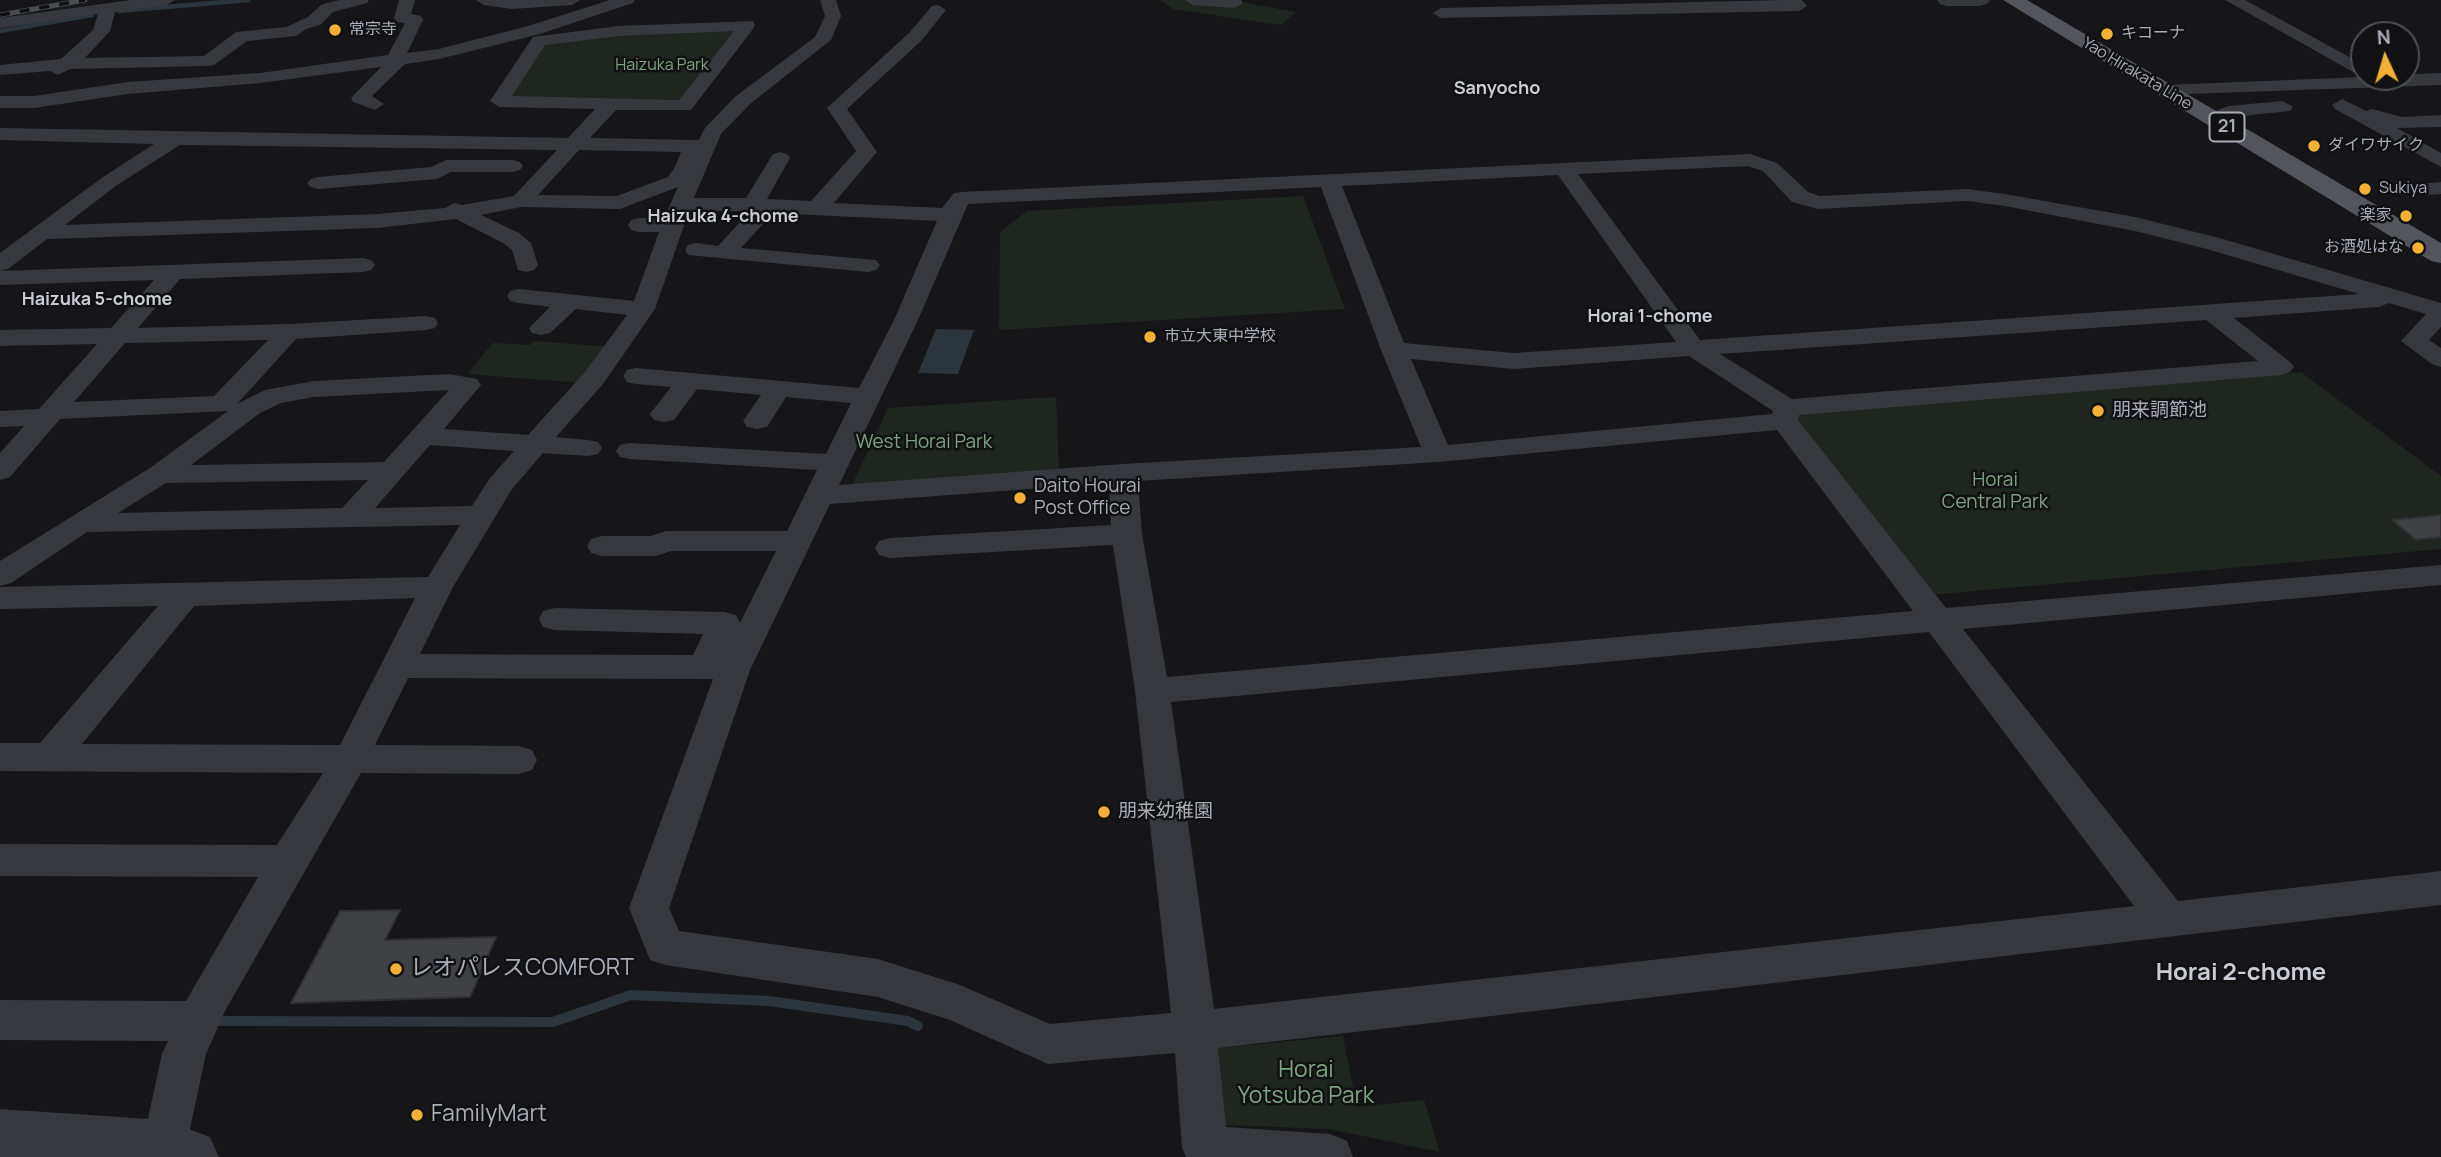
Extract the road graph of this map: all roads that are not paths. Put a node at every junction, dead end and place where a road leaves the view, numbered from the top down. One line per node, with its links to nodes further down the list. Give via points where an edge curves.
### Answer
1 (55, 0): 23 (street)
2 (167, 0): 16 (street)
3 (361, 0): 26 (street, via 327,8 314,21 290,32 242,36 208,61)
4 (407, 0): 25 (street, via 402,18 415,20)
5 (484, 0): 17 (street)
6 (572, 0): 17 (street)
7 (627, 0): 24 (street)
8 (1193, 0): 15 (street)
9 (1792, 0): 18 (street, via 1799,6)
10 (1947, 0): 11 (street)
11 (1980, 0)
12 (2013, 0): 32 (main road, Yao Hirakata Line / 21)
13 (2233, 0): 27 (street)
14 (833, 1): 47 (street, via 833,16 822,40 733,110)
15 (1235, 3)
16 (105, 4): 23 (street); 26 (street, via 101,31)
17 (546, 4): 24 (street)
18 (1673, 4): 19 (street)
19 (1613, 5): 20 (street)
20 (1550, 6): 22 (street)
21 (939, 10): 60 (street, via 914,26 915,37 837,108 867,152)
22 (1441, 13)
23 (2, 18)
24 (539, 32): 25 (street); 37 (street, via 499,101); 37 (street, via 747,25 684,106)
25 (397, 61): 34 (street); 36 (street, via 360,98)
26 (68, 64): 28 (street); 33 (street)
27 (2350, 64)
28 (0, 70)
29 (2420, 79): 30 (street)
30 (2441, 79)
31 (2350, 81): 32 (street)
32 (2166, 91): 40 (main road, Yao Hirakata Line / 21)
33 (0, 101): 34 (street)
34 (34, 102): 42 (street)
35 (2396, 103): 39 (street)
36 (375, 104)
37 (610, 105): 48 (street)
38 (2302, 107): 40 (street, via 2248,109)
39 (2340, 107): 43 (street); 50 (street)
40 (2213, 119): 69 (main road, Yao Hirakata Line / 21)
41 (2441, 121): 43 (street)
42 (0, 122)
43 (2409, 123): 46 (street)
44 (0, 134): 45 (street)
45 (176, 139): 48 (street); 66 (street)
46 (2441, 140)
47 (699, 146): 48 (street); 53 (street)
48 (578, 156): 51 (street)
49 (780, 158): 59 (street)
50 (2441, 161)
51 (555, 165): 55 (street, via 446,166); 58 (street)
52 (659, 167): 53 (street)
53 (691, 168): 58 (street, via 676,181 620,203); 61 (street)
54 (1563, 168): 56 (street); 78 (street, via 1750,160 1770,167 1800,197 1818,203 1967,195 2005,200 2175,234); 88 (street)
55 (437, 173): 57 (street); 63 (street, via 445,179)
56 (1329, 179): 62 (street, via 982,195 961,198); 89 (street)
57 (318, 183)
58 (521, 201): 63 (street)
59 (760, 205): 60 (street); 61 (street); 68 (street)
60 (817, 208): 62 (street, via 836,219)
61 (677, 215): 65 (street); 80 (street)
62 (951, 215): 94 (street)
63 (449, 220): 64 (street); 72 (street, via 512,238 523,248)
64 (296, 223): 66 (street); 74 (street)
65 (639, 225)
66 (40, 233): 70 (street)
67 (696, 250): 68 (street)
68 (724, 253): 73 (street)
69 (2441, 255)
70 (0, 264)
71 (363, 265): 74 (street)
72 (526, 265)
73 (868, 265)
74 (253, 270): 75 (street)
75 (173, 272): 76 (street); 86 (street)
76 (0, 278)
77 (519, 296): 79 (street)
78 (2398, 298): 81 (street); 82 (street)
79 (571, 301): 80 (street); 84 (street)
80 (643, 309): 101 (street, via 602,368)
81 (2441, 312): 90 (street, via 2414,341)
82 (2213, 313): 88 (street); 97 (street, via 2281,368)
83 (426, 323): 85 (street)
84 (541, 328)
85 (289, 332): 86 (street); 95 (street, via 222,404)
86 (116, 335): 87 (street); 95 (street)
87 (0, 338)
88 (1693, 348): 89 (street, via 1514,361); 97 (street)
89 (1394, 350): 103 (street)
90 (2441, 359)
91 (636, 376): 92 (street)
92 (690, 381): 93 (street); 96 (street)
93 (778, 389): 94 (street); 99 (street)
94 (869, 397): 105 (street)
95 (49, 414): 98 (street); 106 (street)
96 (664, 414)
97 (1785, 414): 103 (street); 123 (street)
98 (0, 419)
99 (757, 421)
100 (425, 436): 101 (street); 107 (street); 109 (street, via 468,385 449,382 288,392 250,407)
101 (536, 443): 102 (street); 111 (street)
102 (588, 448)
103 (1438, 454): 108 (street)
104 (638, 459): 105 (street, via 727,469)
105 (836, 463): 110 (street)
106 (1, 468)
107 (393, 471): 109 (street); 112 (street)
108 (1123, 473): 110 (street); 114 (street)
109 (160, 474): 113 (street)
110 (820, 496): 115 (street)
111 (479, 515): 112 (street); 120 (street)
112 (349, 519): 113 (street)
113 (80, 523): 119 (street)
114 (1127, 534): 117 (street); 127 (street)
115 (798, 541): 116 (street); 126 (street)
116 (602, 546)
117 (890, 548)
118 (2441, 575): 123 (street)
119 (0, 576)
120 (437, 587): 121 (street); 124 (street)
121 (185, 595): 122 (street); 129 (street)
122 (0, 598)
123 (1937, 621): 127 (street); 135 (street)
124 (398, 666): 125 (street); 130 (street)
125 (551, 666): 126 (street); 126 (street, via 565,619 724,623)
126 (719, 667): 138 (street, via 649,908 666,947 878,978 960,1004 1048,1044)
127 (1152, 691): 138 (street)
128 (0, 757): 129 (street)
129 (50, 757): 130 (street)
130 (351, 758): 131 (street); 133 (street)
131 (519, 760)
132 (0, 860): 133 (street)
133 (288, 861): 137 (street)
134 (2441, 888): 135 (street)
135 (2168, 919): 138 (street)
136 (0, 1020): 137 (street)
137 (199, 1021): 140 (street, via 184,1054)
138 (1195, 1031): 141 (street, via 1205,1148)
139 (0, 1137): 140 (street)
140 (172, 1154)
141 (1332, 1157)

